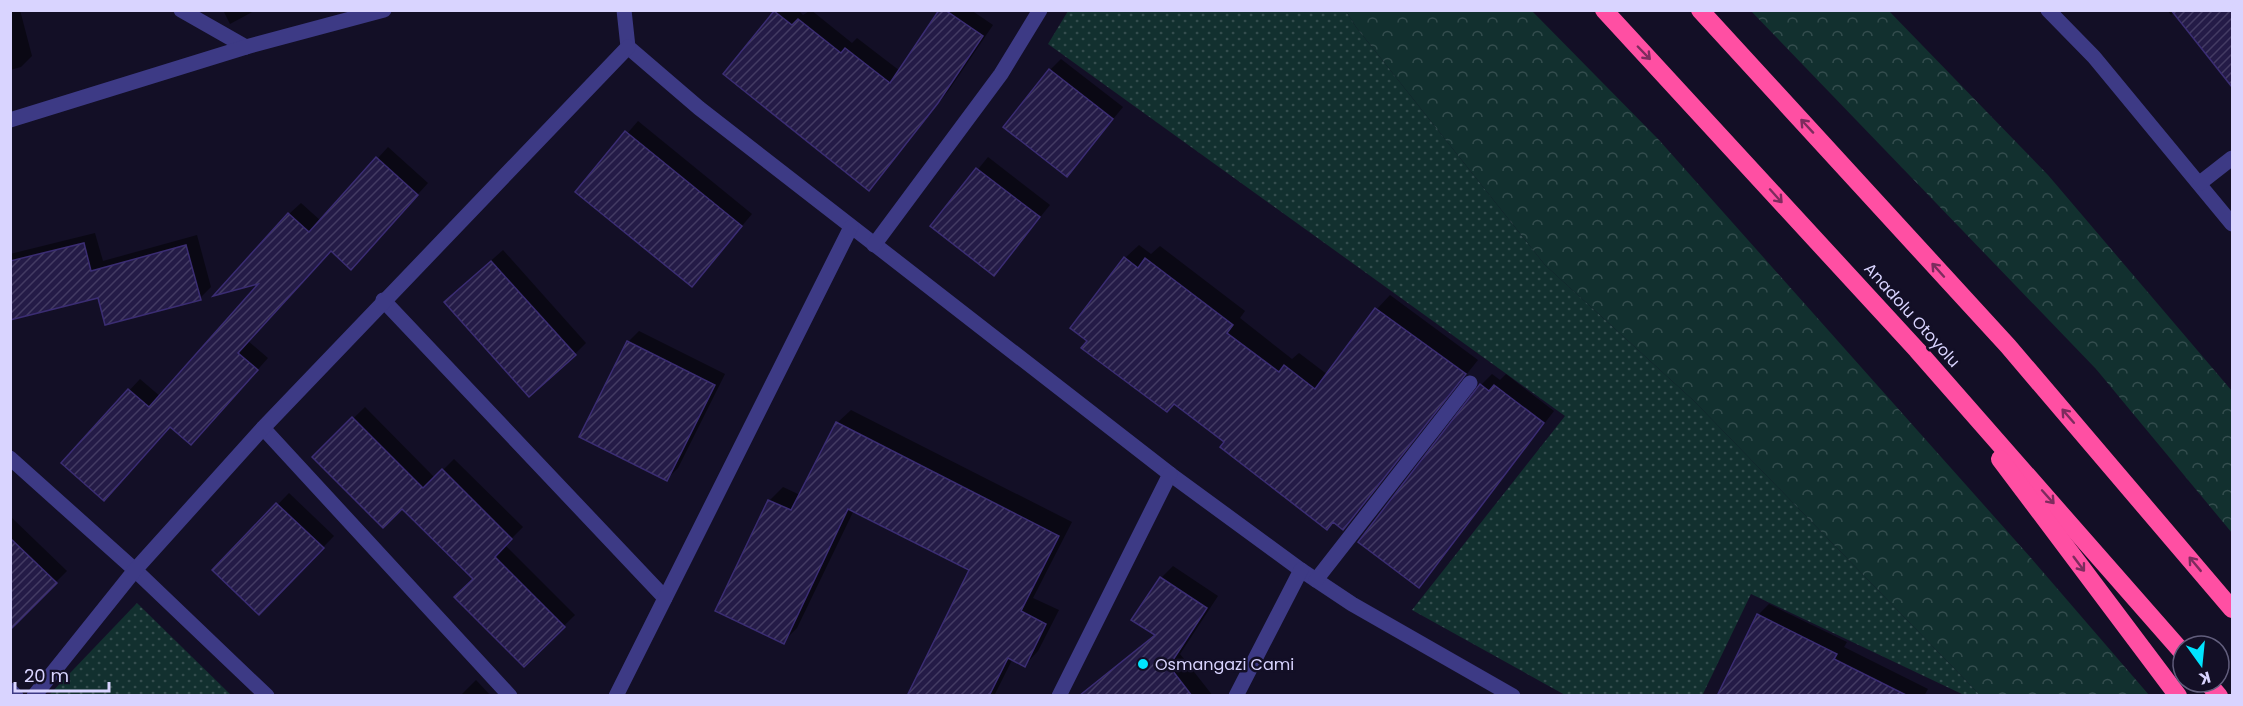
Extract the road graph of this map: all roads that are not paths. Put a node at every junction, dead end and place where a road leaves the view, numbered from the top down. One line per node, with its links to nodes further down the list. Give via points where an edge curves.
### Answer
1 (181, 10): 9 (street)
2 (384, 10): 9 (street)
3 (624, 10): 8 (street)
4 (1040, 10): 15 (street, via 1001,74)
5 (1604, 10): 17 (highway, Anadolu Otoyolu, one-way to 17)
6 (1700, 10): 26 (highway, one-way to 6, via 2008,346)
7 (2048, 10): 12 (street, via 2094,57)
8 (628, 47): 14 (street); 16 (street)
9 (246, 48): 10 (street)
10 (10, 120)
11 (2232, 158): 12 (street)
12 (2200, 183): 13 (street)
13 (2232, 224)
14 (851, 227): 15 (street); 25 (street)
15 (874, 245): 21 (street)
16 (383, 300): 19 (street); 25 (street)
17 (1917, 350): 27 (highway, Anadolu Otoyolu, one-way to 27); 37 (highway, one-way to 37)
18 (1470, 383): 24 (street)
19 (263, 428): 22 (street); 32 (street)
20 (10, 459): 22 (street)
21 (1170, 474): 23 (street); 34 (street)
22 (135, 570): 30 (street); 31 (street)
23 (1301, 570): 24 (street); 35 (street)
24 (1316, 580): 36 (street)
25 (665, 598): 33 (street)
26 (2232, 609)
27 (2171, 639)
28 (10, 690): 29 (street)
29 (16, 696)
30 (34, 696)
31 (267, 696)
32 (510, 696)
33 (616, 696)
34 (1059, 696)
35 (1236, 696)
36 (1513, 696)
37 (2178, 696)

